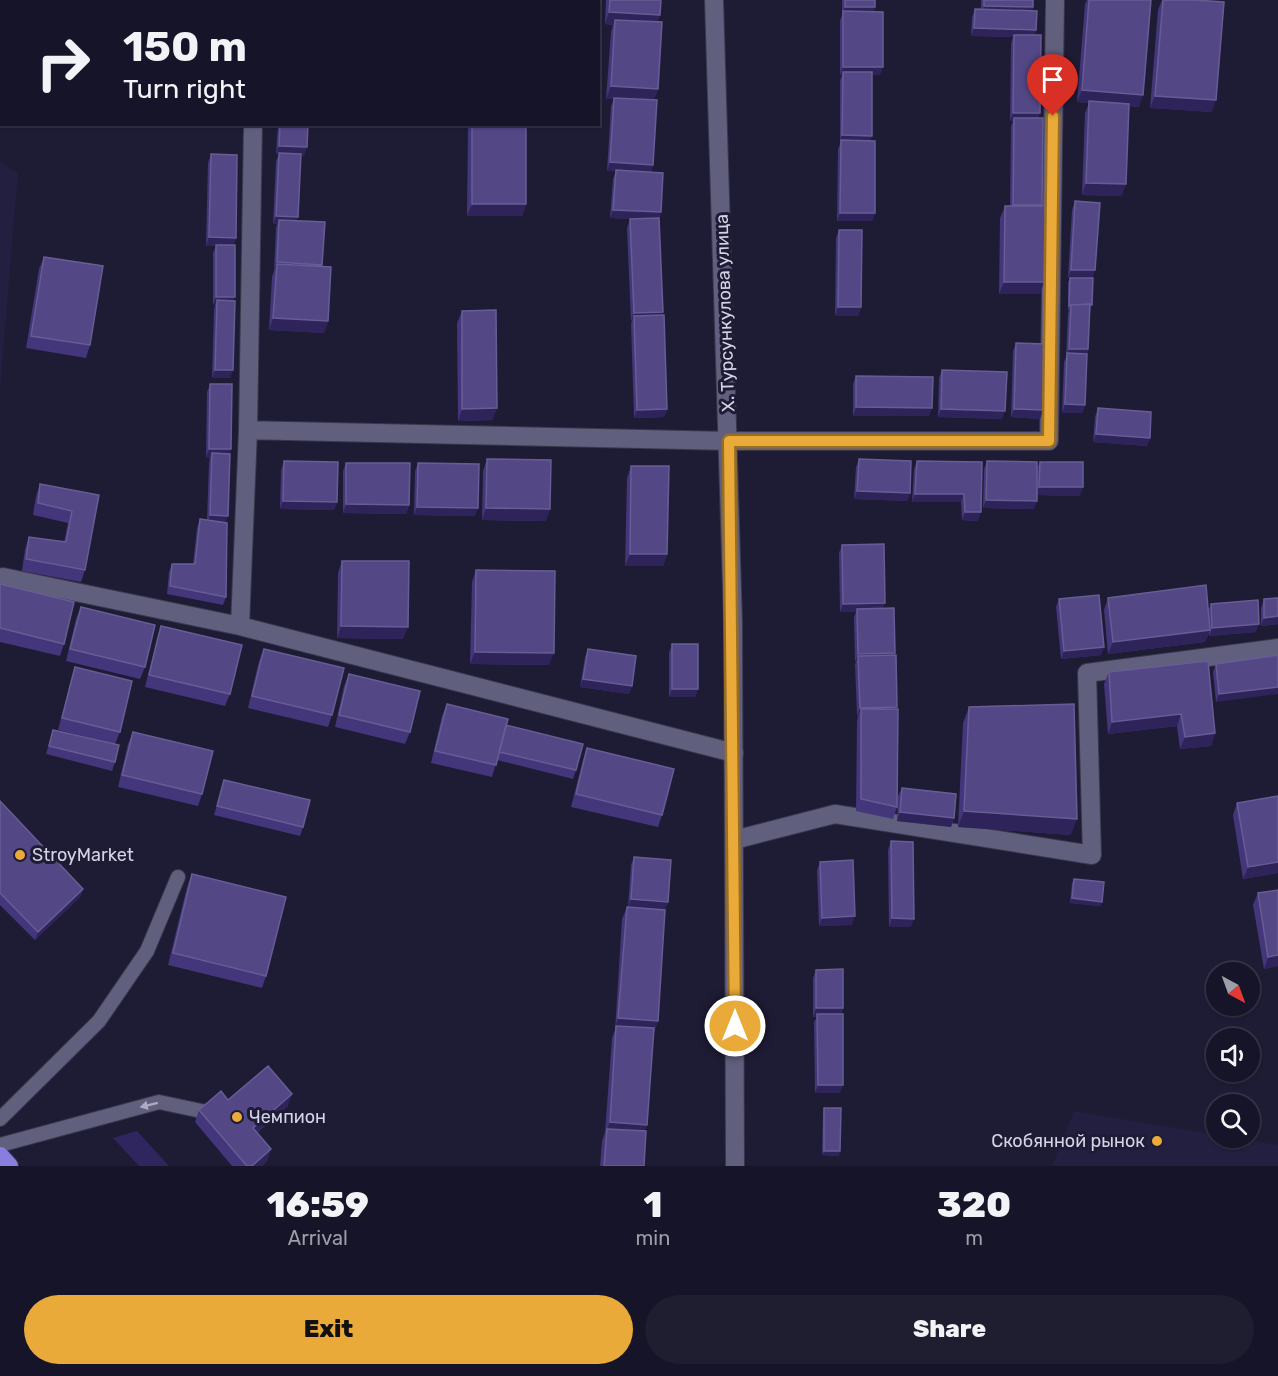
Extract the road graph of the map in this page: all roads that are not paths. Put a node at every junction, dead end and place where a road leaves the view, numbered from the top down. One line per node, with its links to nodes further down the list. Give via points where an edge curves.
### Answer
1 (714, 0): 5 (street, Х. Турсункулова улица)
2 (1055, 0): 5 (street, via 1049,441)
3 (254, 126): 4 (street)
4 (248, 430): 5 (street); 7 (street)
5 (729, 441): 9 (street, Х. Турсункулова улица)
6 (3, 577): 7 (street)
7 (240, 626): 9 (street)
8 (1278, 648): 10 (street, via 1087,673 1092,855 835,814)
9 (734, 753): 10 (street, Х. Турсункулова улица)
10 (734, 840): 17 (street, Х. Турсункулова улица)
11 (178, 877): 13 (lane, via 147,951 99,1021)
12 (206, 1112): 14 (lane, one-way to 14, via 159,1102)
13 (0, 1119)
14 (0, 1145)
15 (0, 1156): 16 (highway)
16 (9, 1166)
17 (735, 1166)

